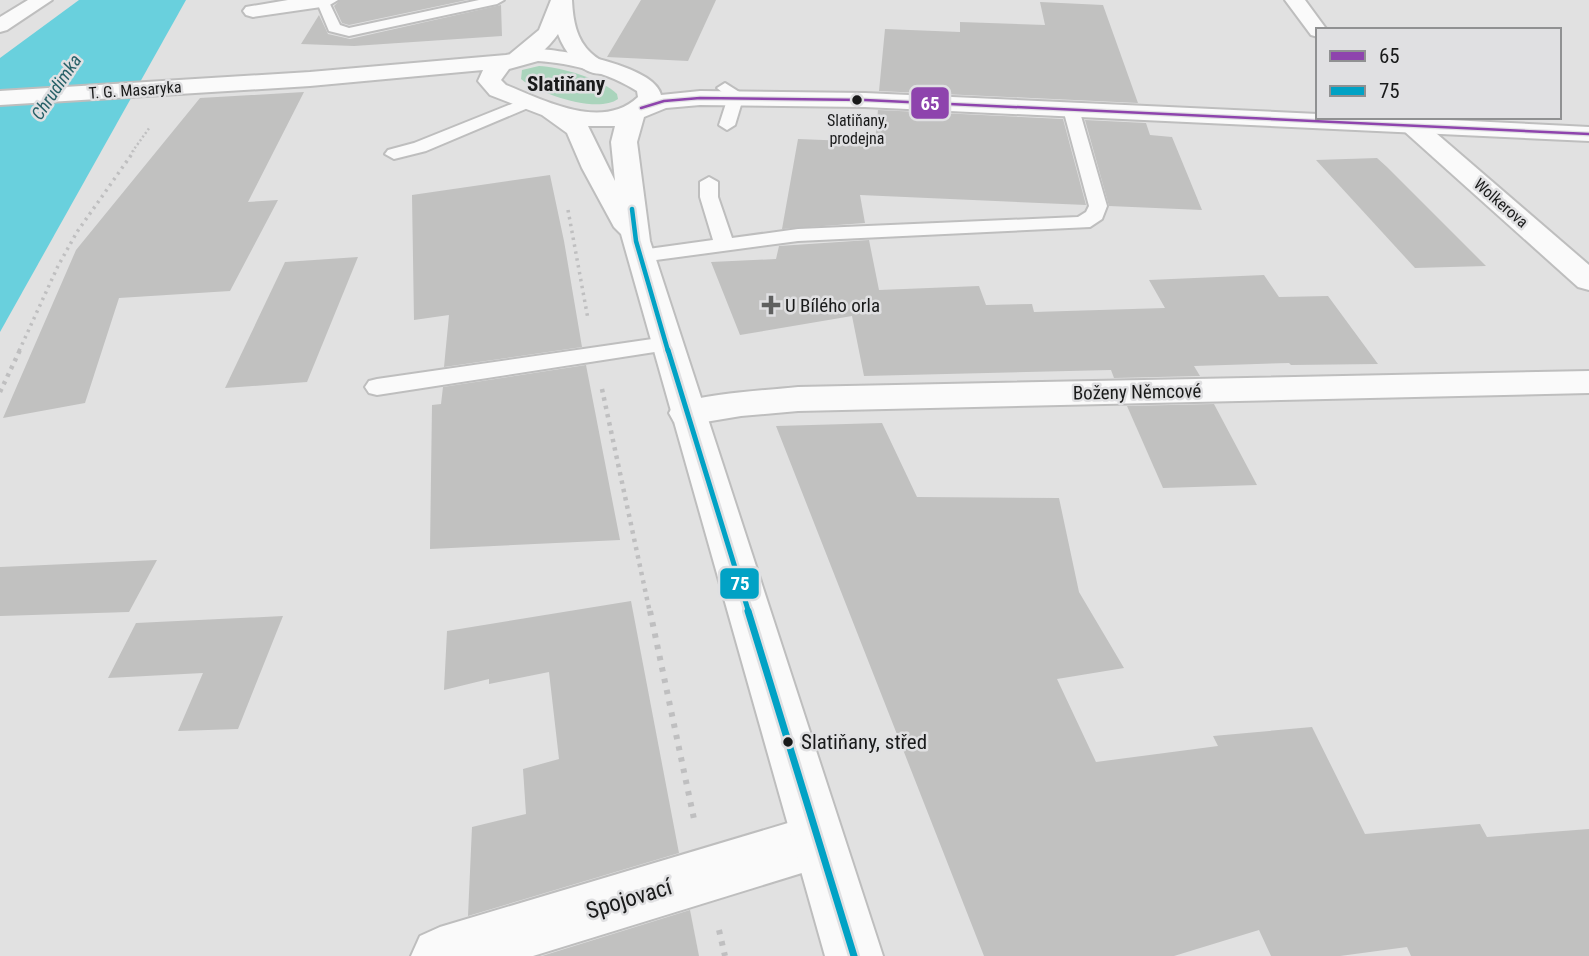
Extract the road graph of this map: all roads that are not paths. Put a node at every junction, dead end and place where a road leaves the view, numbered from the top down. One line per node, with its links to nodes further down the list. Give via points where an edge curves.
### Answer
1 (41, 0): 7 (main road)
2 (497, 0): 5 (lane, via 349,32 334,28)
3 (561, 0): 9 (main road, via 548,36); 10 (main road, via 571,42 583,58)
4 (1295, 0): 8 (main road)
5 (325, 1): 6 (main road)
6 (253, 11)
7 (0, 26)
8 (1316, 28)
9 (513, 60): 10 (main road, T. G. Masaryka, via 562,56); 11 (main road, T. G. Masaryka); 12 (main road, via 490,76 489,82)
10 (606, 71): 13 (main road); 16 (main road, T. G. Masaryka, via 648,88 650,98)
11 (269, 82): 12 (main road, T. G. Masaryka, via 443,80); 14 (main road, T. G. Masaryka)
12 (498, 90): 15 (main road, T. G. Masaryka)
13 (730, 93): 16 (main road); 17 (main road); 21 (lane)
14 (0, 98)
15 (538, 105): 16 (main road, T. G. Masaryka, via 590,120 621,117); 23 (lane); 26 (main road, T. G. Masaryka, via 578,129)
16 (639, 109): 26 (main road, T. G. Masaryka, via 629,120 624,142)
17 (1071, 109): 18 (main road); 25 (lane, via 1098,206 1091,220 798,235)
18 (1316, 119)
19 (1319, 119): 20 (main road)
20 (1393, 122): 22 (main road); 27 (main road, Wolkerova)
21 (726, 125)
22 (1589, 135)
23 (394, 154)
24 (709, 182): 25 (lane)
25 (724, 245): 26 (lane)
26 (638, 248): 28 (main road, T. G. Masaryka)
27 (1589, 281)
28 (666, 344): 30 (lane); 31 (main road, T. G. Masaryka)
29 (1589, 382): 31 (main road, Boženy Němcové, via 798,399)
30 (377, 387)
31 (687, 413): 32 (main road, T. G. Masaryka)
32 (818, 841): 33 (main road, Spojovací); 34 (main road, T. G. Masaryka)
33 (440, 956)
34 (854, 956)

